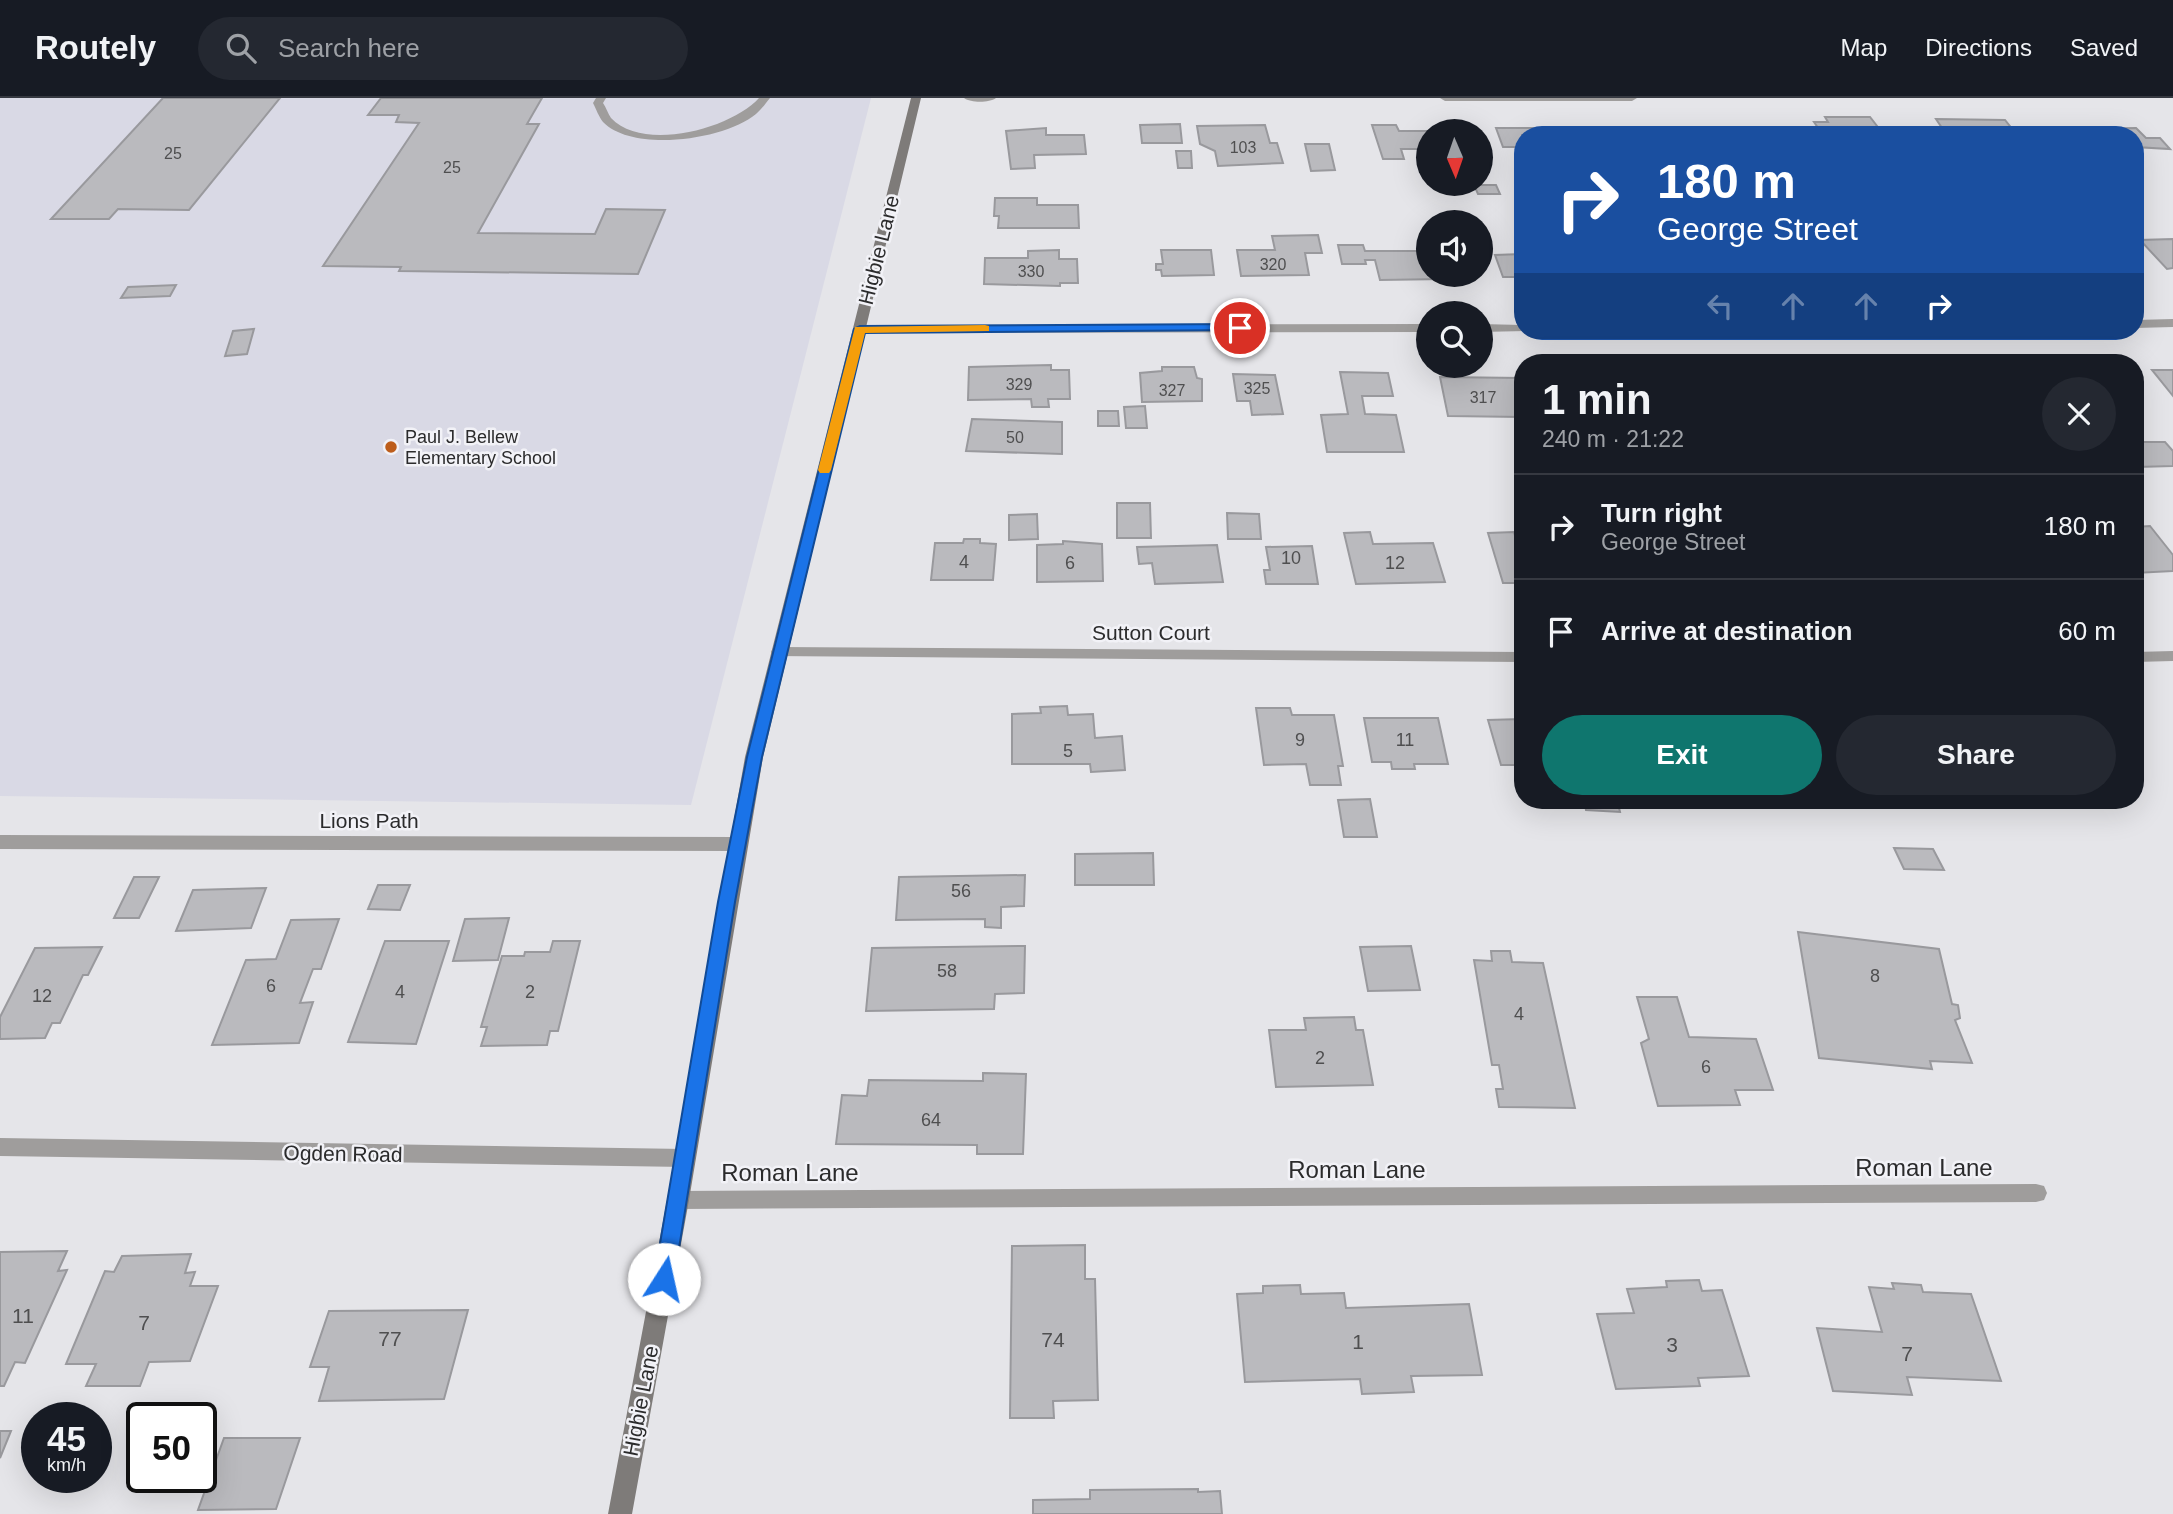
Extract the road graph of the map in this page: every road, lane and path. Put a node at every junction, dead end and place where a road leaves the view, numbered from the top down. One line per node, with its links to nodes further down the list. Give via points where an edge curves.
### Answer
1 (601, 98): 2 (street, via 600,116 613,126 661,136 720,130 743,121)
2 (765, 98)
3 (916, 98): 12 (main road, Higbie Lane)
4 (969, 98): 5 (street)
5 (991, 98)
6 (1445, 98): 7 (street)
7 (1632, 98)
8 (2173, 323): 9 (street)
9 (2144, 324)
10 (1416, 328): 12 (street)
11 (1493, 328): 13 (street)
12 (860, 329): 14 (main road, Higbie Lane)
13 (1514, 329)
14 (779, 652): 16 (street, Sutton Court); 19 (main road, Higbie Lane)
15 (2173, 656): 17 (street)
16 (1514, 657)
17 (2144, 657)
18 (0, 842): 19 (street, Lions Path)
19 (737, 844): 21 (main road, Higbie Lane)
20 (0, 1147): 21 (street, Ogden Road)
21 (685, 1158): 23 (main road, Higbie Lane)
22 (2036, 1193): 23 (street, Roman Lane)
23 (678, 1200): 24 (main road, Higbie Lane)
24 (620, 1514)

